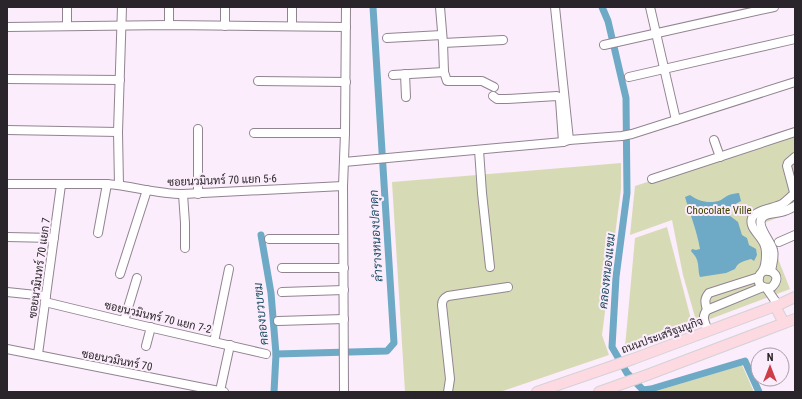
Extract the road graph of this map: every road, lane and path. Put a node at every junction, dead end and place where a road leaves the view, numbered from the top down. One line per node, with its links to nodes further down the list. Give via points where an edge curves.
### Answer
1 (67, 7): 12 (street)
2 (122, 7): 13 (street)
3 (169, 7): 11 (street)
4 (225, 7): 14 (street)
5 (292, 7): 15 (street)
6 (346, 7): 17 (street)
7 (440, 7): 20 (street)
8 (555, 7): 43 (street)
9 (650, 7): 18 (street)
10 (774, 7): 18 (street)
11 (168, 25): 13 (street); 14 (street)
12 (67, 26): 13 (street); 16 (street)
13 (122, 26): 30 (street)
14 (225, 26): 15 (street)
15 (292, 26): 17 (street)
16 (7, 27)
17 (346, 27): 32 (street)
18 (656, 33): 23 (street); 24 (street)
19 (387, 38): 20 (street)
20 (443, 39): 21 (street); 25 (street)
21 (503, 40)
22 (795, 40): 24 (street)
23 (607, 44)
24 (664, 69): 28 (street); 35 (street)
25 (444, 72): 26 (street); 43 (street, via 447,81 482,81 494,91 559,97)
26 (405, 74): 27 (street); 34 (street)
27 (393, 75)
28 (629, 77)
29 (7, 79): 30 (street)
30 (120, 80): 38 (street)
31 (258, 81): 32 (street)
32 (346, 82): 41 (street)
33 (795, 82): 35 (street)
34 (406, 97)
35 (676, 120): 43 (street, via 622,136)
36 (198, 129): 56 (street)
37 (7, 130): 38 (street)
38 (118, 132): 52 (street)
39 (795, 132): 45 (street)
40 (254, 133): 41 (street)
41 (345, 133): 47 (street)
42 (714, 140): 45 (street)
43 (566, 141): 44 (street)
44 (479, 150): 47 (street); 68 (street)
45 (720, 157): 48 (street)
46 (795, 157): 57 (street, via 787,166)
47 (344, 162): 53 (street)
48 (652, 179)
49 (7, 184): 50 (street, ซอยนวมินทร์ 70 แยก 5-6)
50 (61, 184): 51 (street, ซอยนวมินทร์ 70 แยก 5-6); 63 (street, ซอยนวมินทร์ 70 แยก 7)
51 (108, 184): 52 (street, ซอยนวมินทร์ 70 แยก 5-6); 60 (street)
52 (119, 185): 54 (street, ซอยนวมินทร์ 70 แยก 5-6)
53 (342, 186): 56 (street, ซอยนวมินทร์ 70 แยก 5-6); 65 (street)
54 (147, 190): 55 (street, ซอยนวมินทร์ 70 แยก 5-6); 73 (street)
55 (182, 194): 56 (street, ซอยนวมินทร์ 70 แยก 5-6); 67 (street)
56 (198, 194)
57 (794, 195): 59 (street)
58 (795, 206): 59 (street)
59 (785, 207): 72 (street, via 755,214 752,218 755,232 766,248)
60 (98, 233)
61 (795, 235): 66 (street)
62 (7, 237): 63 (street)
63 (54, 238): 81 (street, ซอยนวมินทร์ 70 แยก 7)
64 (269, 239): 65 (street)
65 (343, 239): 70 (street)
66 (779, 242)
67 (185, 248)
68 (490, 267)
69 (282, 268): 70 (street)
70 (344, 268): 77 (street)
71 (229, 269): 91 (street)
72 (764, 273): 76 (street, via 759,283); 76 (street, via 775,274 777,279 772,288); 83 (street, via 709,292 705,301)
73 (120, 274)
74 (137, 278): 86 (street)
75 (508, 287): 99 (street, via 448,296 442,301 450,379)
76 (765, 288): 82 (street); 83 (street)
77 (344, 290): 79 (street); 84 (street)
78 (7, 292): 81 (street, ซอยนวมินทร์ 70 แยก 7-2)
79 (282, 292)
80 (795, 297): 82 (main road, ถนนประเสริฐมนูกิจ)
81 (45, 299): 86 (street, ซอยนวมินทร์ 70 แยก 7-2); 95 (street, ซอยนวมินทร์ 70 แยก 7)
82 (776, 305): 88 (main road); 90 (main road, ถนนประเสริฐมนูกิจ)
83 (707, 310): 90 (street, via 704,319)
84 (344, 319): 87 (street); 98 (street)
85 (795, 319): 88 (main road)
86 (124, 321): 89 (street, ซอยนวมินทร์ 70 แยก 7-2)
87 (278, 321)
88 (784, 324): 101 (main road)
89 (151, 327): 91 (street, ซอยนวมินทร์ 70 แยก 7-2); 93 (street)
90 (708, 331): 100 (main road, ถนนประเสริฐมนูกิจ)
91 (214, 342): 92 (street, ซอยนวมินทร์ 70 แยก 7-2)
92 (230, 345): 96 (street, ซอยนวมินทร์ 70 แยก 7-2); 97 (street)
93 (146, 346)
94 (7, 348): 95 (street, ซอยนวมินทร์ 70)
95 (38, 354): 97 (street, ซอยนวมินทร์ 70)
96 (266, 354)
97 (222, 392)
98 (344, 392)
99 (448, 392)
100 (537, 392)
101 (599, 392)

